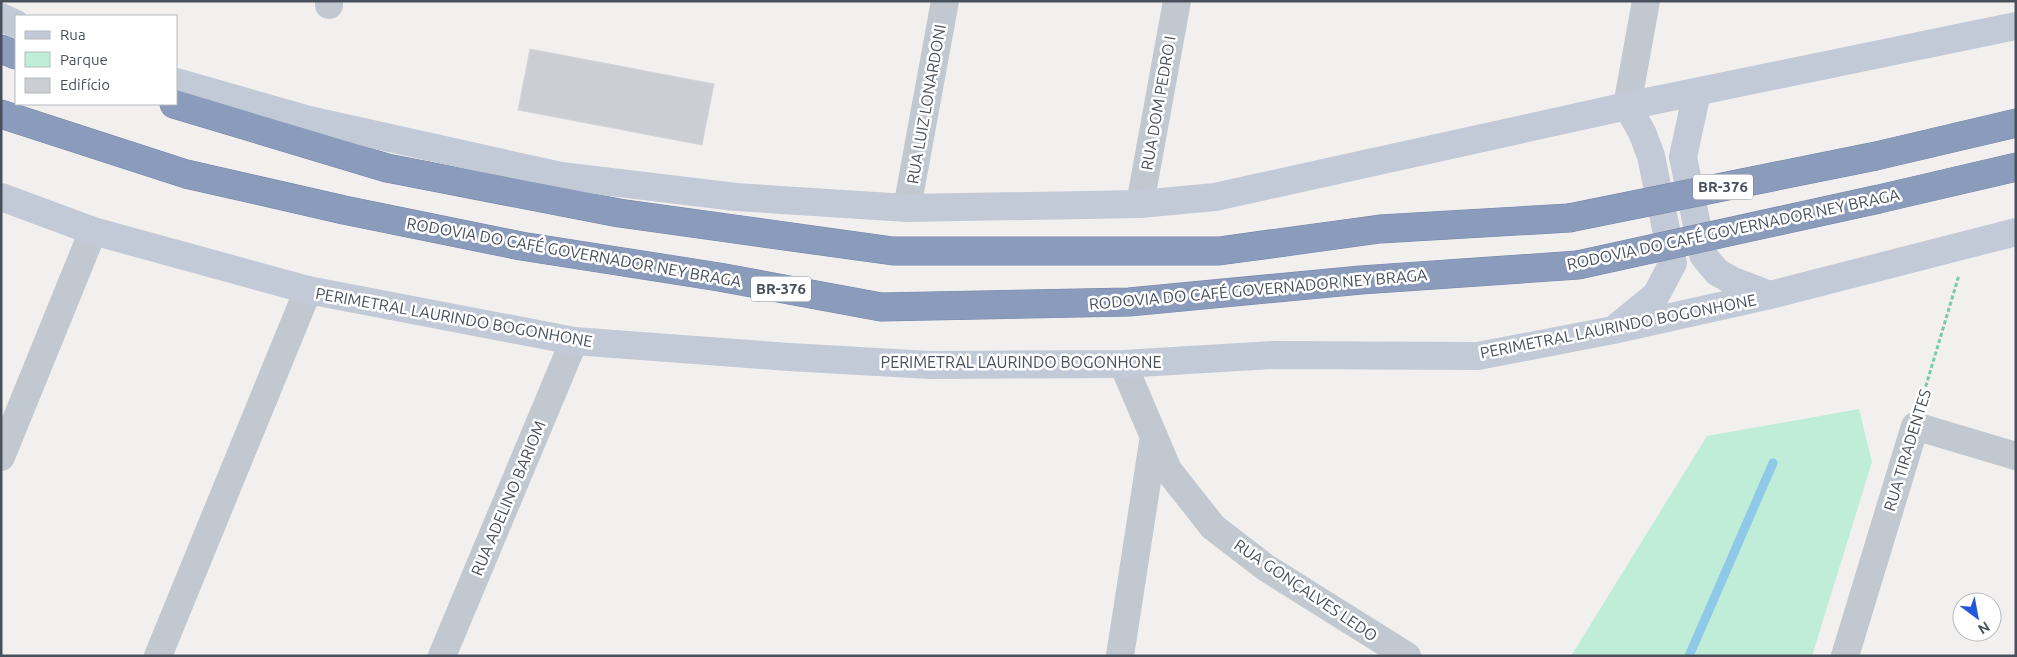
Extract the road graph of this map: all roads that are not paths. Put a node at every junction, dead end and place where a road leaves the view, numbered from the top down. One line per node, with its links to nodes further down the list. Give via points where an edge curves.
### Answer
1 (945, 1): 18 (street, RUA LUIZ LONARDONI)
2 (1177, 1): 17 (street, RUA DOM PEDRO I)
3 (1646, 1): 12 (street)
4 (1, 17): 5 (main road)
5 (15, 24)
6 (2016, 26): 10 (main road)
7 (1, 49): 8 (highway)
8 (15, 55)
9 (178, 83): 18 (main road, via 309,120 560,176 736,197)
10 (1697, 92): 12 (main road); 22 (main road, via 1683,157 1703,255 1717,272)
11 (177, 105): 14 (highway, BR-376, bridge, via 387,168 620,213 893,251 1219,251 1380,229 1569,218 1876,156)
12 (1627, 106): 17 (main road, via 1215,197); 23 (main road, via 1652,156 1673,263 1656,295)
13 (1, 114): 15 (highway, RODOVIA DO CAFÉ GOVERNADOR NEY BRAGA / BR-376, bridge, via 186,174 344,210 521,246 719,277 881,307 1129,302 1361,280 1578,265)
14 (2016, 123)
15 (2016, 167)
16 (1, 198): 19 (main road, PERIMETRAL LAURINDO BOGONHONE)
17 (1140, 204): 18 (main road)
18 (907, 208)
19 (93, 231): 21 (main road, PERIMETRAL LAURINDO BOGONHONE); 28 (street)
20 (2016, 232): 22 (main road, PERIMETRAL LAURINDO BOGONHONE)
21 (308, 290): 24 (main road, PERIMETRAL LAURINDO BOGONHONE); 29 (street)
22 (1770, 295): 23 (main road, PERIMETRAL LAURINDO BOGONHONE)
23 (1612, 330): 25 (main road, PERIMETRAL LAURINDO BOGONHONE, via 1478,356 1272,355)
24 (574, 341): 25 (main road, PERIMETRAL LAURINDO BOGONHONE, via 930,365); 30 (street, RUA ADELINO BARIOM)
25 (1123, 364): 26 (street, RUA GONÇALVES LEDO)
26 (1154, 436): 31 (street); 32 (street, RUA GONÇALVES LEDO, via 1168,470 1214,527 1265,567)
27 (2016, 456): 33 (street, RUA TIRADENTES, via 1914,426)
28 (1, 457)
29 (158, 656)
30 (442, 656)
31 (1120, 656)
32 (1407, 656)
33 (1845, 656)

